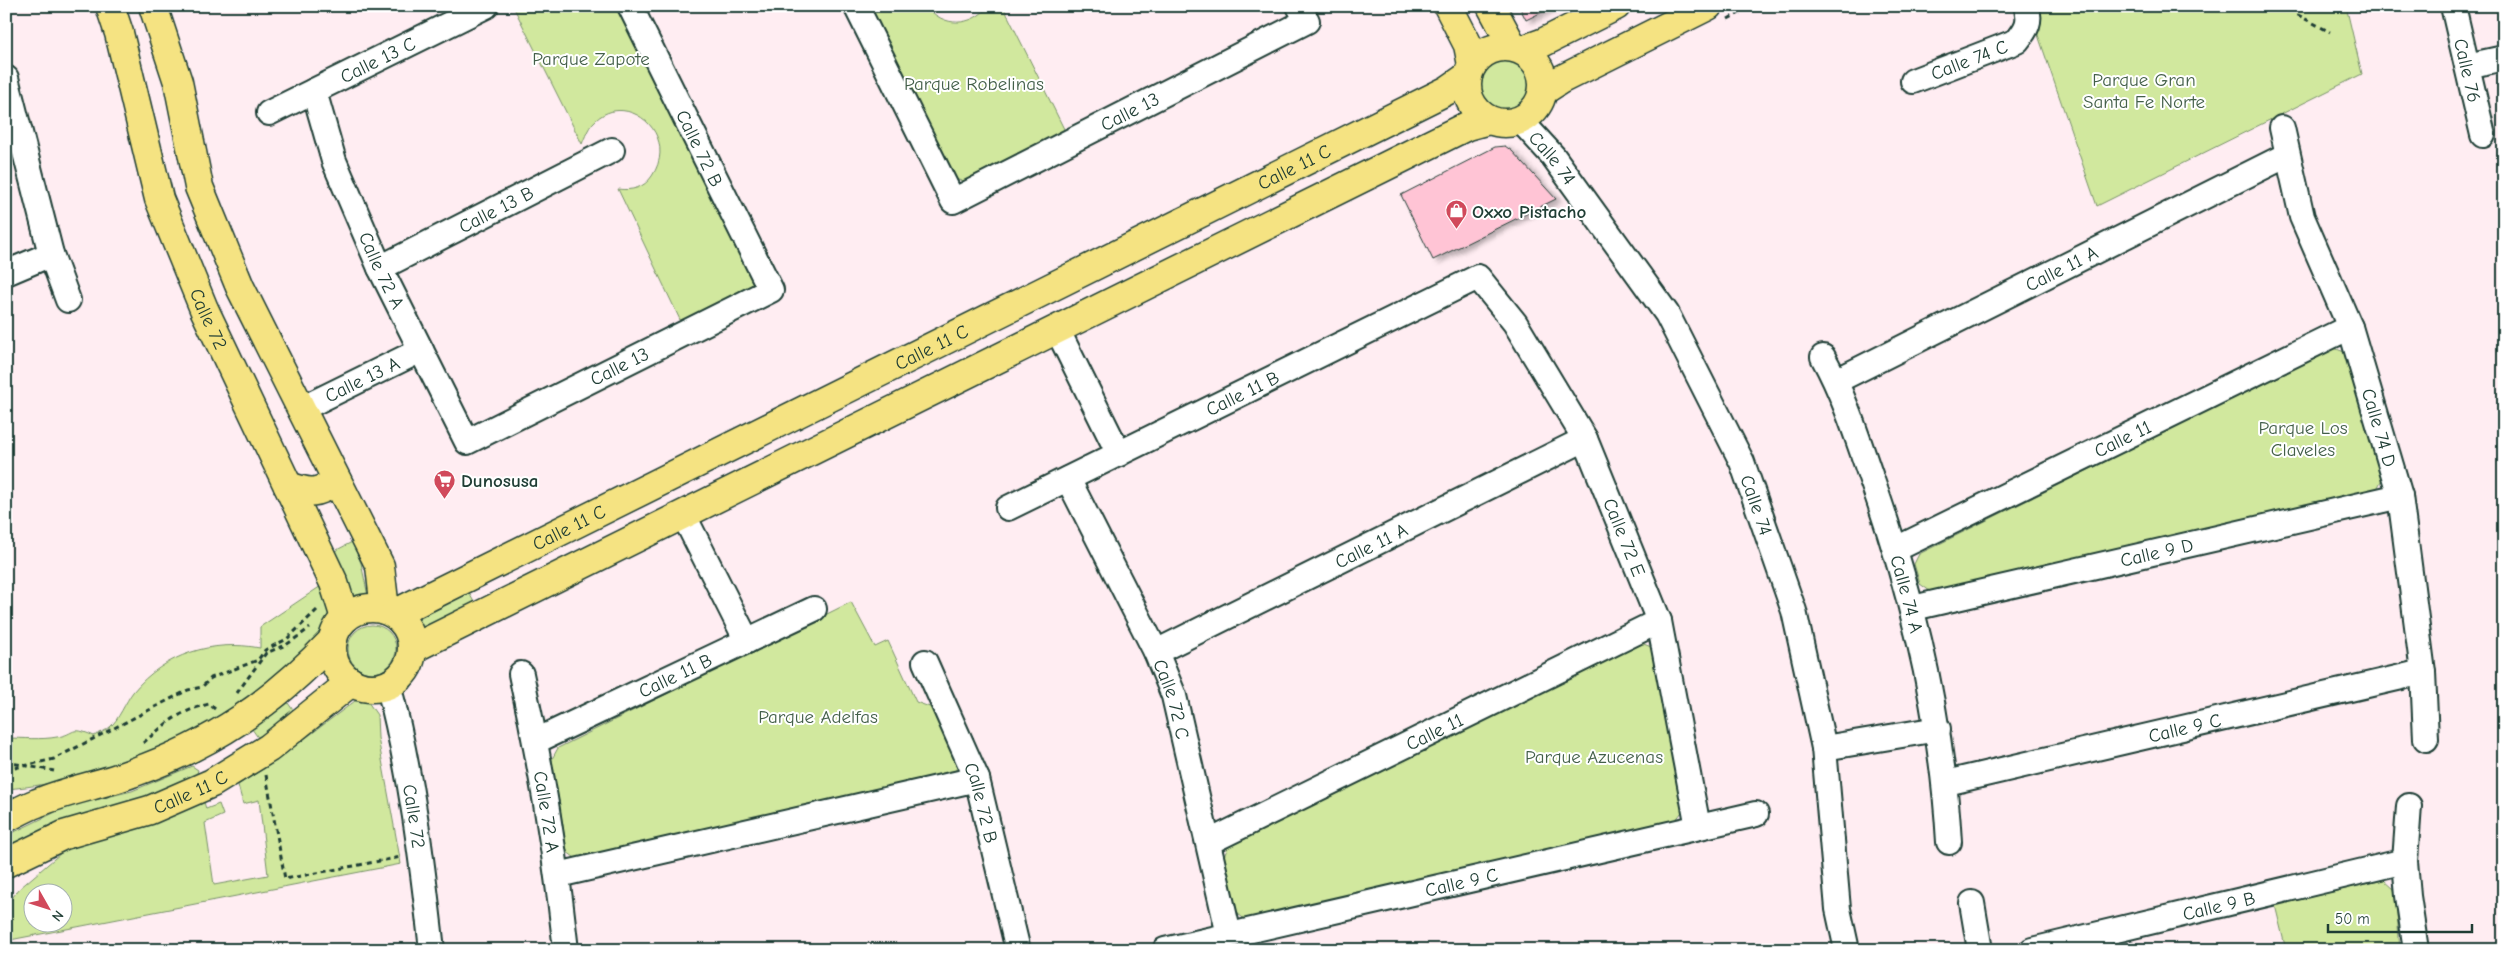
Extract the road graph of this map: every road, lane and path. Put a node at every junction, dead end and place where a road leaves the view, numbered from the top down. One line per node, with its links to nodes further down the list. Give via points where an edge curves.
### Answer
1 (110, 6): 55 (main road, Calle 72, via 159,199 204,309)
2 (153, 6): 49 (main road, via 178,82 199,187 240,287)
3 (486, 6): 21 (street, Calle 13 C)
4 (630, 6): 36 (street, Calle 72 B)
5 (856, 6): 13 (street, Calle 13, via 953,201)
6 (1491, 6): 15 (main road)
7 (1616, 6): 15 (main road, via 1542,43)
8 (1708, 6): 22 (main road)
9 (2026, 6): 20 (street, Calle 74 C, via 2030,16 2026,31 2016,41)
10 (2294, 6): 14 (path, via 2298,14)
11 (2453, 6): 17 (street, Calle 76)
12 (1453, 8): 18 (main road, via 1468,45)
13 (1303, 14)
14 (2330, 32)
15 (1517, 48): 18 (main road, via 1502,46 1490,49); 22 (main road, via 1530,55 1541,71)
16 (2504, 58): 17 (street)
17 (2467, 66): 28 (street, Calle 76)
18 (1470, 71): 24 (main road, via 1469,97); 26 (main road, Calle 11 C, via 1448,90)
19 (6, 78): 32 (street)
20 (1913, 81)
21 (314, 91): 23 (street, Calle 13 C); 33 (street, Calle 72 A, via 334,161)
22 (1543, 91): 25 (main road, via 1535,108)
23 (270, 113)
24 (1489, 120): 25 (main road, via 1499,123); 31 (main road, Calle 11 C, via 1467,126)
25 (1520, 120): 81 (street, Calle 74, via 1553,156 1667,314 1742,462 1794,610)
26 (1383, 122): 31 (main road, via 1399,136); 40 (main road, Calle 11 C)
27 (2282, 128): 30 (street, Calle 74 D)
28 (2483, 135)
29 (612, 150): 33 (street, Calle 13 B)
30 (2287, 155): 38 (street, Calle 74 D, via 2302,217); 46 (street, Calle 11 A)
31 (1396, 161): 39 (main road, Calle 11 C)
32 (51, 254): 34 (street); 37 (street)
33 (380, 268): 41 (street, Calle 72 A)
34 (6, 273)
35 (1478, 277): 50 (street, Calle 72 E, via 1515,323); 52 (street, Calle 11 B)
36 (771, 290): 51 (street, Calle 13)
37 (68, 300)
38 (2350, 327): 56 (street, Calle 74 D); 59 (street, Calle 11)
39 (1057, 329): 44 (main road, Calle 11 C); 52 (street)
40 (953, 336): 42 (main road, Calle 11 C); 44 (main road)
41 (421, 350): 49 (street, Calle 13 A); 51 (street, Calle 72 A)
42 (915, 355): 45 (main road, Calle 11 C); 47 (main road)
43 (1822, 357): 46 (street, Calle 74 A)
44 (972, 371): 47 (main road, Calle 11 C)
45 (881, 372): 48 (main road); 60 (main road, Calle 11 C)
46 (1836, 381): 59 (street, Calle 74 A)
47 (933, 390): 48 (main road, Calle 11 C)
48 (898, 407): 58 (main road, Calle 11 C)
49 (301, 409): 54 (main road)
50 (1585, 439): 66 (street, Calle 72 E); 69 (street, Calle 11 A)
51 (467, 442)
52 (1119, 454): 53 (street, Calle 11 B)
53 (1068, 479): 57 (street, Calle 11 B); 69 (street, Calle 72 C)
54 (337, 481): 55 (main road, via 317,492); 64 (main road, via 380,566)
55 (288, 486): 65 (main road, Calle 72, via 334,583)
56 (2400, 496): 62 (street, Calle 9 D); 71 (street, Calle 74 D)
57 (1008, 508)
58 (683, 514): 61 (main road, Calle 11 C); 67 (street)
59 (1896, 549): 62 (street, Calle 74 A)
60 (487, 568): 61 (main road); 64 (main road, Calle 11 C)
61 (505, 603): 68 (main road, Calle 11 C)
62 (1913, 608): 76 (street, Calle 74 A)
63 (814, 609): 67 (street, Calle 11 B)
64 (389, 612): 65 (main road, via 360,610); 68 (main road, via 407,629)
65 (326, 618): 73 (main road, via 334,659); 75 (main road, Calle 11 C, via 306,669 279,692); 75 (path, via 286,645 266,653 237,691); 84 (path, via 316,612 287,639 265,650 258,660 211,678 202,688 188,690 54,758)
66 (1660, 621): 95 (street, Calle 72 E); 96 (street, Calle 11)
67 (747, 640): 78 (street, Calle 11 B)
68 (412, 649): 74 (main road, via 402,674)
69 (1156, 652): 96 (street, Calle 72 C, via 1174,696)
70 (925, 662): 87 (street, Calle 72 B)
71 (2423, 672): 77 (street, Calle 74 D); 89 (street, Calle 9 C)
72 (521, 674): 78 (street, Calle 72 A)
73 (351, 682): 74 (main road, via 369,688); 82 (main road, Calle 11 C)
74 (388, 684): 98 (street, Calle 72)
75 (233, 716): 79 (main road, Calle 11 C); 80 (path, via 209,704 184,711)
76 (1938, 729): 81 (street); 89 (street, Calle 74 A)
77 (2426, 739)
78 (536, 741): 101 (street, Calle 72 A)
79 (201, 744): 88 (main road); 91 (main road, Calle 11 C, via 132,773)
80 (139, 746)
81 (1824, 748): 109 (street, Calle 74, via 1838,909)
82 (257, 757): 88 (main road, Calle 11 C); 98 (path, via 266,772 285,879)
83 (6, 762): 84 (path)
84 (24, 767): 85 (path); 86 (path)
85 (6, 770)
86 (63, 771)
87 (977, 779): 101 (street); 107 (street, Calle 72 B)
88 (220, 780): 99 (main road, Calle 11 C, via 150,810 64,835)
89 (1946, 783): 97 (street, Calle 74 A)
90 (6, 802): 91 (main road)
91 (36, 803): 94 (main road, Calle 11 C)
92 (2409, 806): 100 (street)
93 (1756, 814): 95 (street, Calle 9 C)
94 (6, 818)
95 (1698, 827): 104 (street, Calle 9 C)
96 (1209, 842): 104 (street, Calle 72 C)
97 (1949, 842)
98 (422, 853): 105 (street, Calle 72)
99 (16, 858): 102 (main road)
100 (2405, 861): 111 (street, Calle 9 B); 112 (street)
101 (558, 875): 106 (street, Calle 72 A)
102 (6, 880)
103 (1972, 903): 110 (street)
104 (1229, 935): 108 (street, Calle 9 C)
105 (432, 950)
106 (566, 950)
107 (1018, 950)
108 (1165, 950)
109 (1847, 950)
110 (1980, 950)
111 (2032, 950)
112 (2416, 950)

